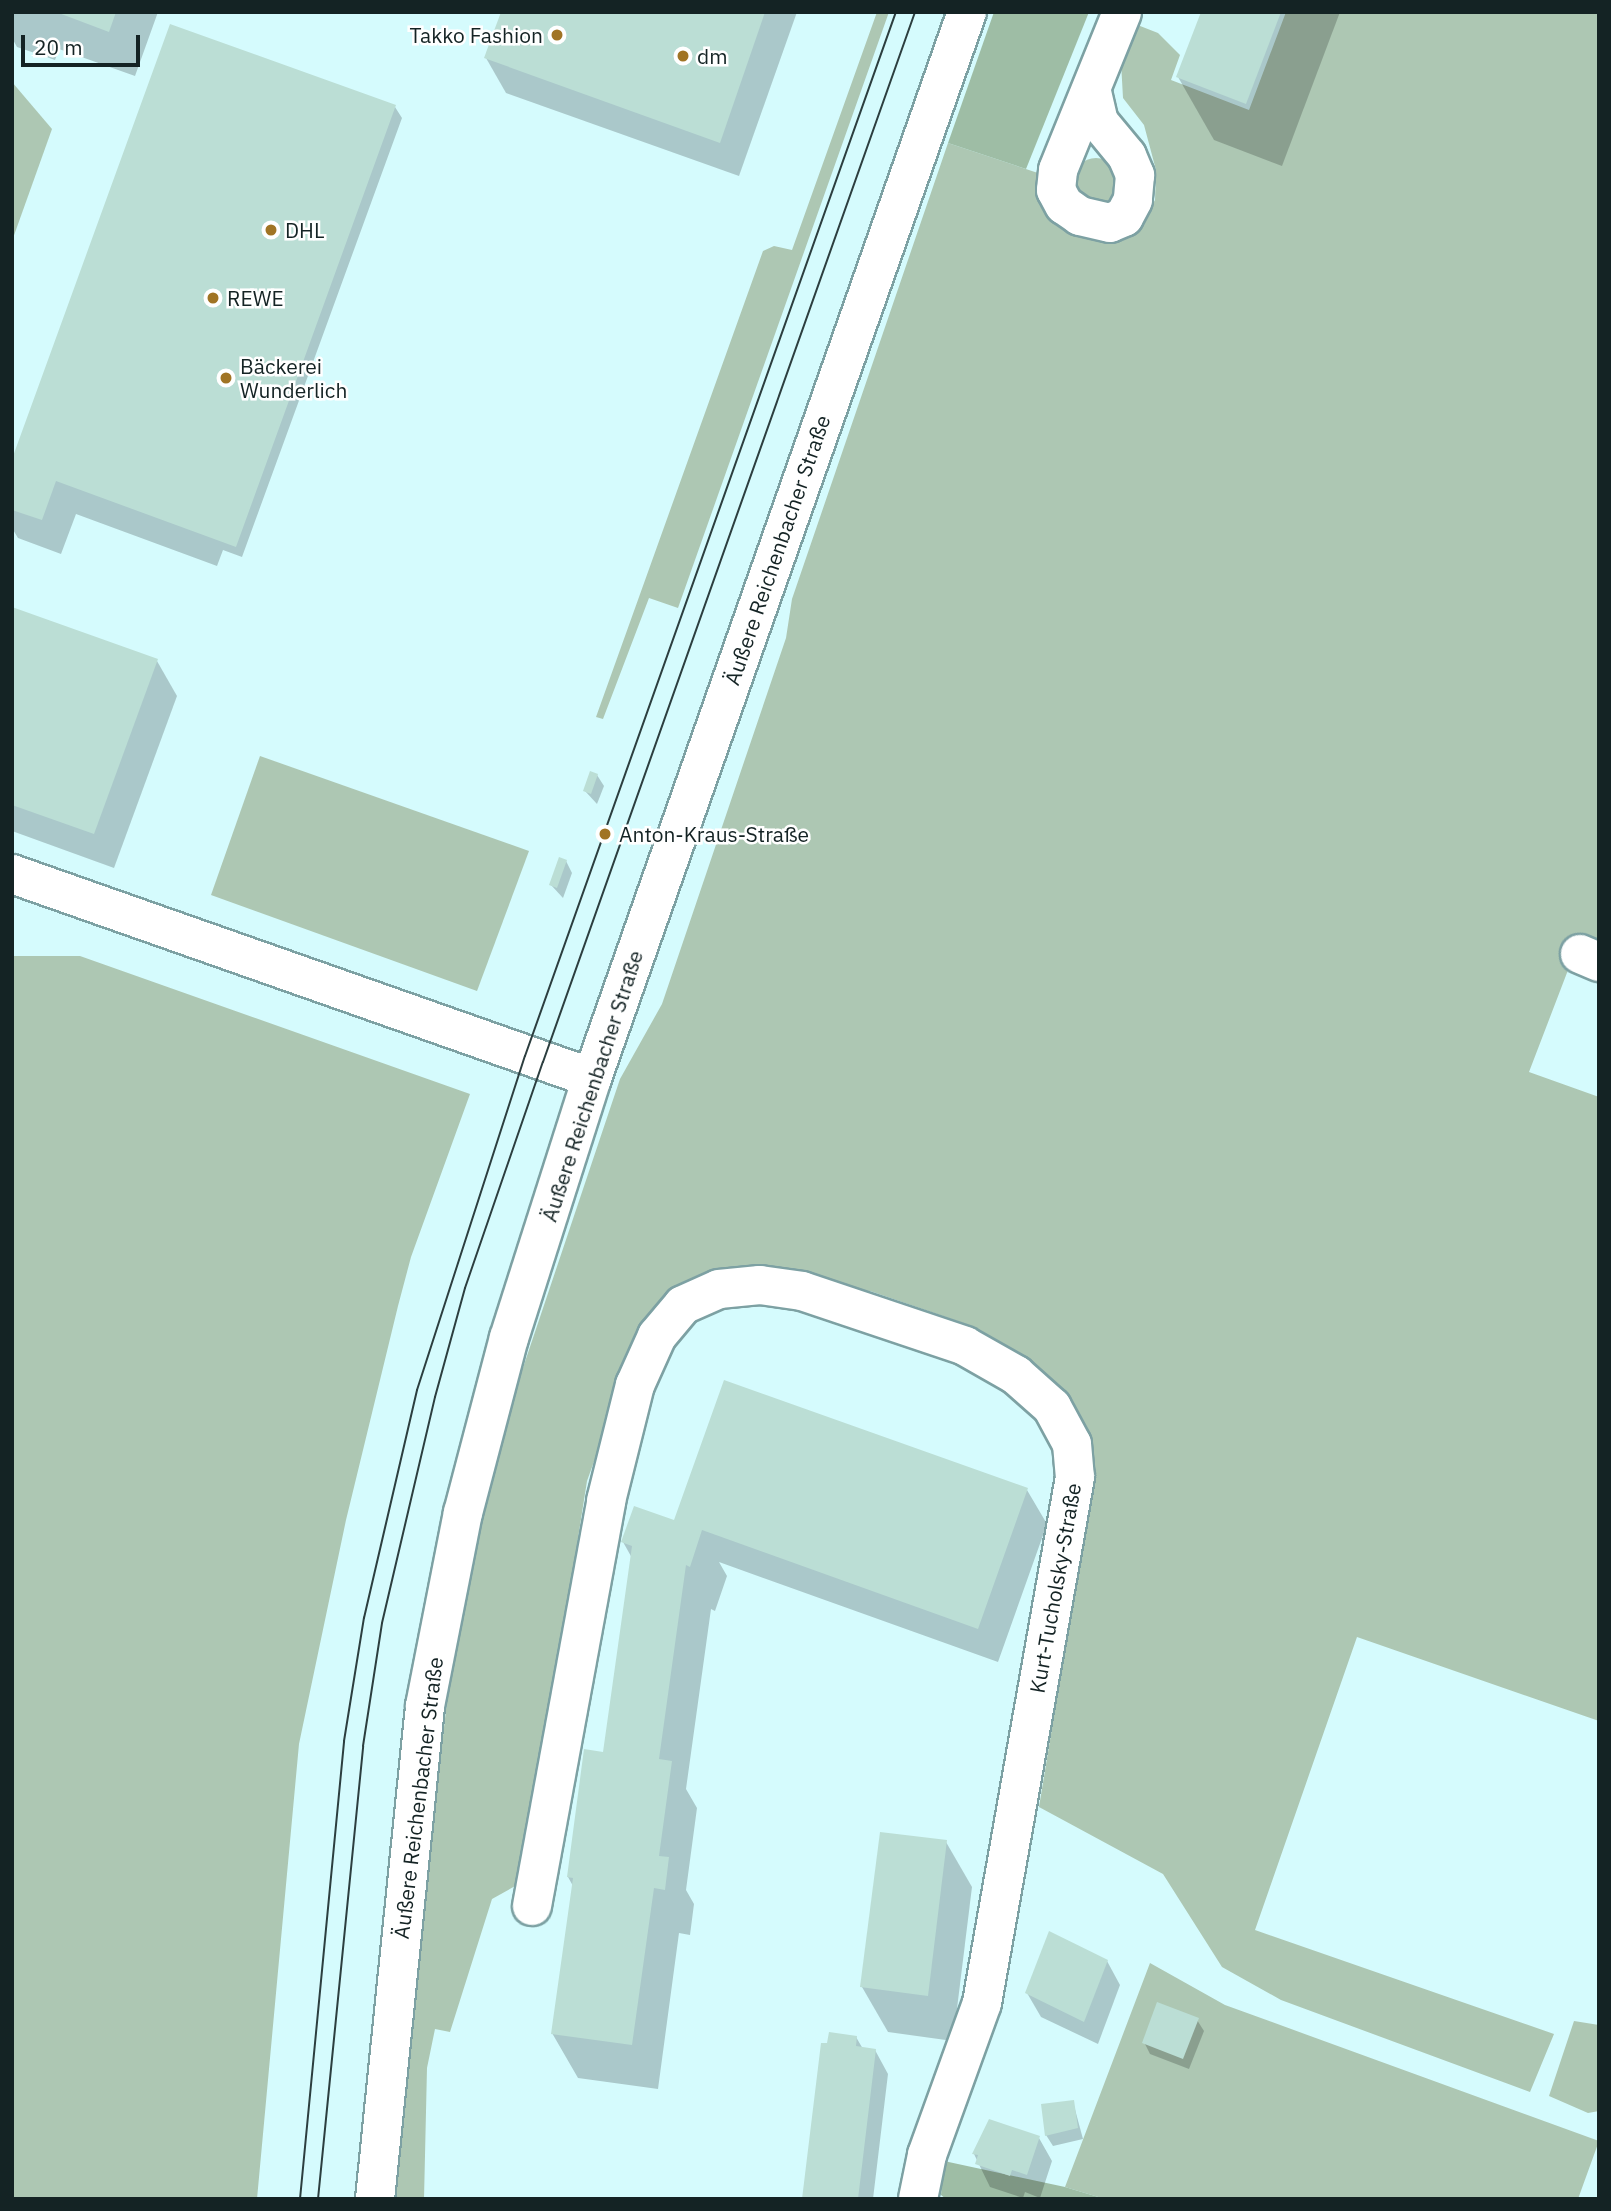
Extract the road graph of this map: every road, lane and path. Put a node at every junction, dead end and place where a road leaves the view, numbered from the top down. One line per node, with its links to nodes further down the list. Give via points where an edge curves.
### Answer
1 (967, 12): 5 (street, Äußere Reichenbacher Straße)
2 (1122, 12): 3 (street)
3 (1092, 92)
4 (12, 874): 5 (street)
5 (593, 1078): 7 (street, Äußere Reichenbacher Straße, via 509,1338 463,1513 427,1693)
6 (532, 1906): 8 (street, Kurt-Tucholsky-Straße, via 606,1501 635,1385 657,1336 683,1305 719,1289 760,1285 802,1291 965,1346 1016,1375 1052,1407 1072,1444 1075,1477 982,2003 930,2145)
7 (376, 2199)
8 (918, 2199)

